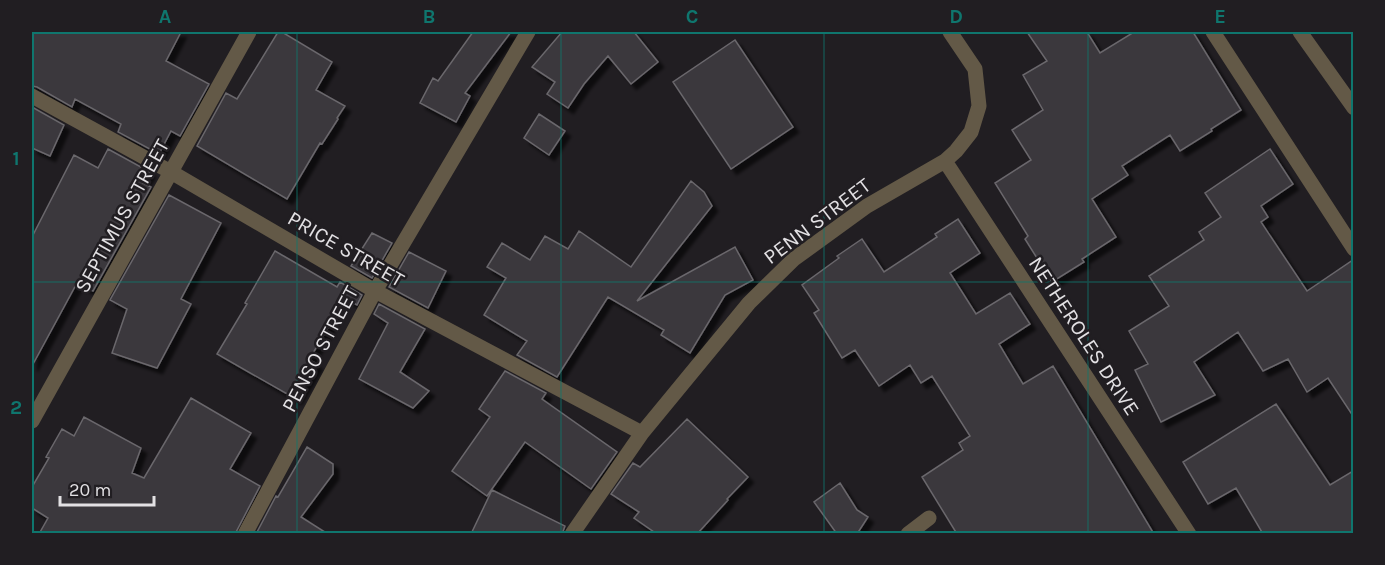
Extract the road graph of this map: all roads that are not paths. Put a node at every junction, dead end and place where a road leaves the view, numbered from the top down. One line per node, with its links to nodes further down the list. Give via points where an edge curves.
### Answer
1 (249, 32): 9 (street, SEPTIMUS STREET)
2 (528, 32): 11 (street, PENSO STREET)
3 (950, 32): 8 (street, PENN STREET, via 975,69 979,106 971,132)
4 (1213, 32): 10 (street)
5 (1300, 32): 7 (street)
6 (32, 96): 9 (street, PRICE STREET)
7 (1353, 108)
8 (945, 161): 13 (street, PENN STREET, via 867,206 794,259 748,303); 18 (street, NETHEROLES DRIVE)
9 (171, 172): 11 (street, PRICE STREET); 12 (street, SEPTIMUS STREET)
10 (1353, 249)
11 (375, 291): 13 (street, PRICE STREET); 15 (street, PENSO STREET)
12 (32, 421)
13 (642, 433): 16 (street, PENN STREET)
14 (929, 518): 17 (street)
15 (245, 534)
16 (572, 534)
17 (908, 534)
18 (1188, 534)

